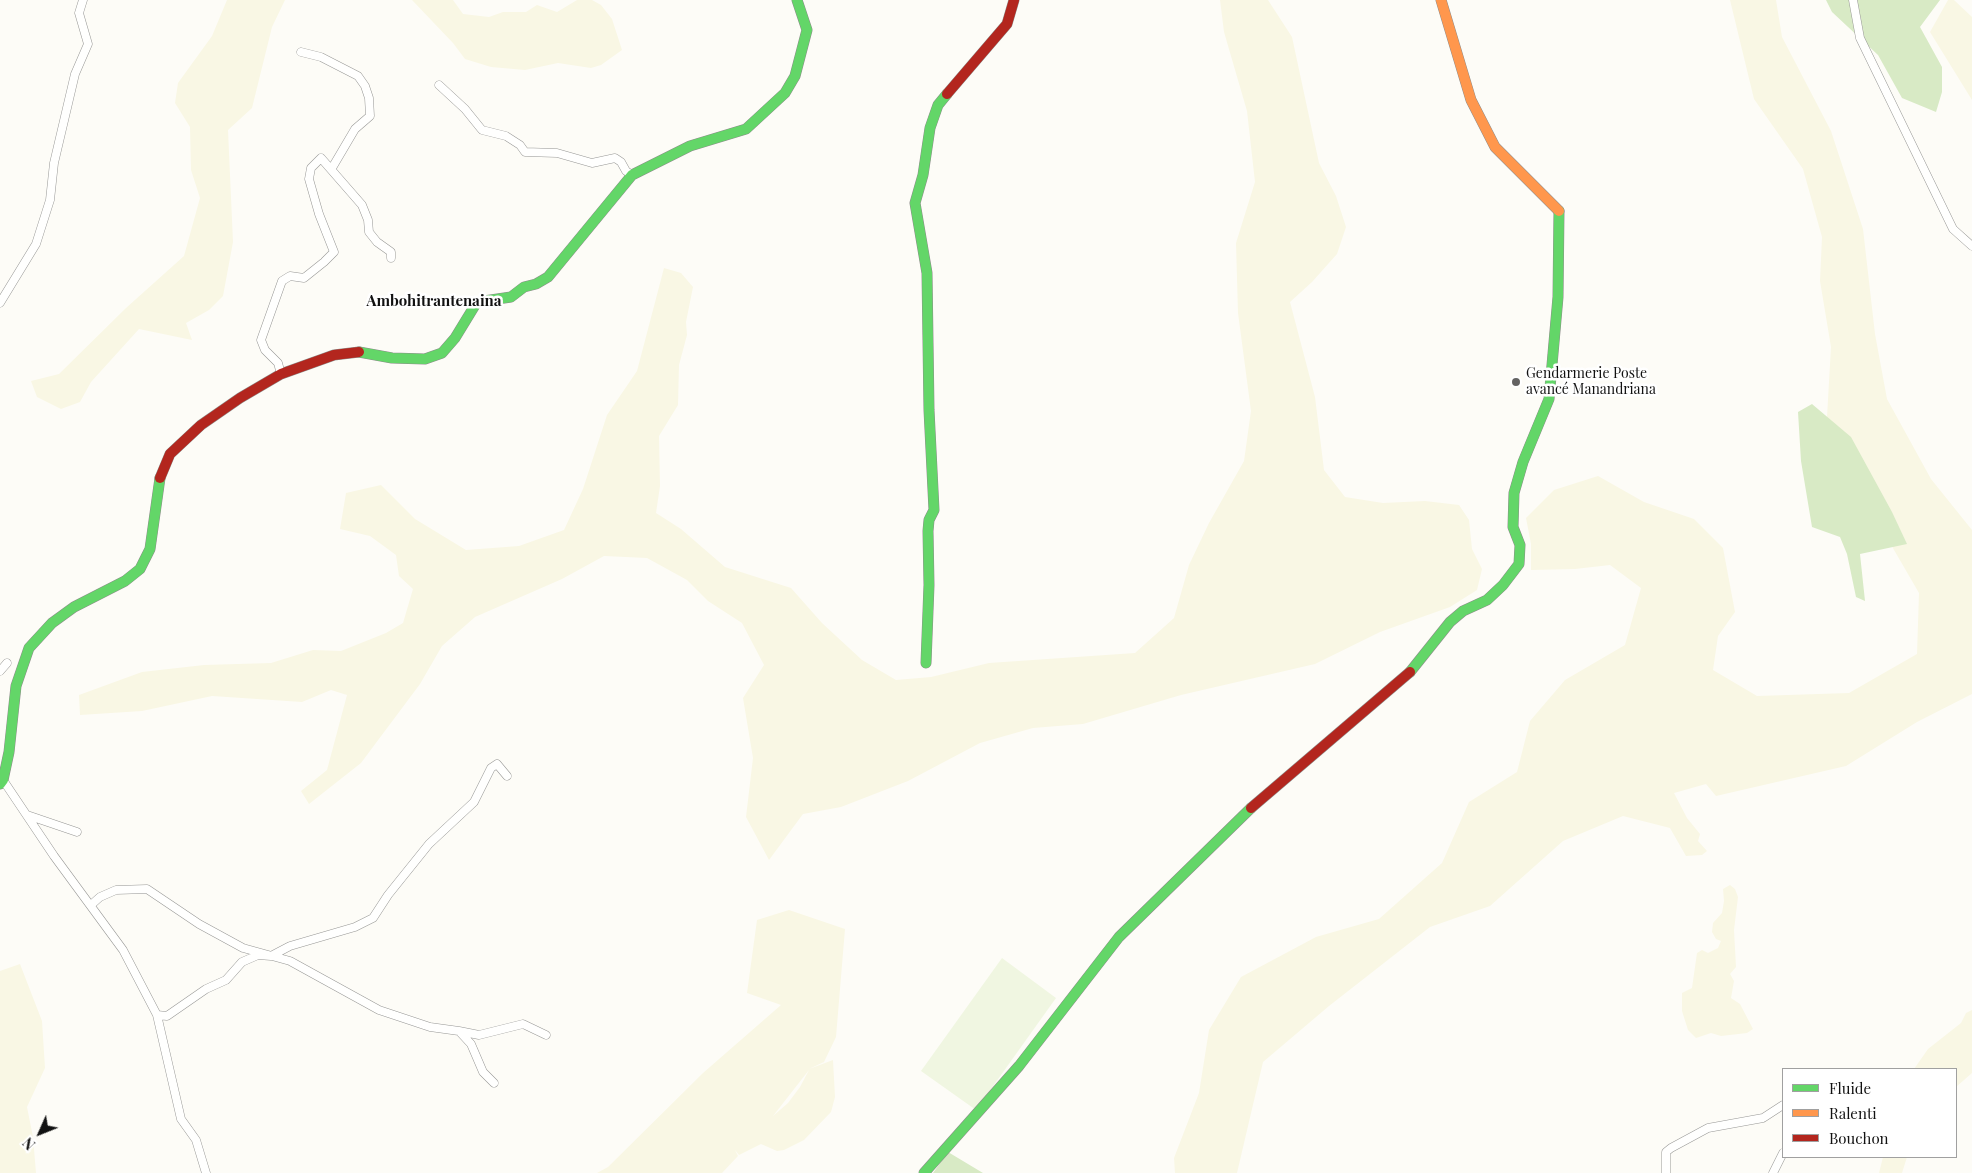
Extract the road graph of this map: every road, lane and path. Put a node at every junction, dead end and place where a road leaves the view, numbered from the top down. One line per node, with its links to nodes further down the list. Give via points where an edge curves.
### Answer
1 (83, 0): 12 (street, via 79,13 88,44 74,74 54,163 50,200 36,244)
2 (797, 0): 9 (street, via 807,30 795,76 785,93 746,129 690,146)
3 (1014, 0): 15 (street, via 1007,24 938,105 931,122 915,203 927,273 928,410 934,510 928,530)
4 (1441, 0): 30 (street, via 1471,100 1495,148 1560,212 1558,297 1549,399 1514,493 1513,527 1520,545 1520,564 1487,600 1463,611 1450,622 1413,669 1249,810 1119,937 1019,1066)
5 (1853, 0): 10 (street, via 1860,38 1953,229)
6 (301, 52): 8 (street, via 321,57 358,76 369,98 370,116 355,129)
7 (439, 85): 9 (street, via 482,130 506,136 525,152 556,153 592,163 615,158)
8 (332, 168): 11 (street, via 362,205 369,232 391,252); 13 (street, via 321,158 311,168 309,179 334,252 304,278 290,276 282,281 262,336 265,350 278,363)
9 (632, 175): 13 (street, via 548,276 511,297 476,302 442,353 425,359 392,358 362,352 334,355)
10 (1972, 246)
11 (390, 258)
12 (0, 304)
13 (281, 374): 18 (street, via 201,425 170,454 158,483 150,549 140,569 125,581 74,607 33,641 16,686)
14 (7, 663): 16 (street)
15 (926, 663)
16 (0, 671)
17 (507, 776): 22 (street, via 497,764 491,768 474,802 429,844 373,918 290,946)
18 (2, 782): 19 (street)
19 (27, 815): 20 (street); 21 (street)
20 (77, 832)
21 (91, 905): 22 (street, via 116,890 147,889 199,924 243,948); 23 (street, via 124,950)
22 (271, 956): 23 (street, via 258,955 242,962 226,980 206,989 168,1016); 24 (street, via 290,961 379,1010 430,1027)
23 (157, 1015): 29 (street, via 181,1119 196,1140)
24 (459, 1031): 25 (street, via 479,1035 523,1024); 26 (street, via 471,1044 483,1072)
25 (546, 1035)
26 (494, 1083)
27 (1782, 1106): 31 (street, via 1763,1118 1708,1128 1671,1148 1666,1152)
28 (1782, 1155): 32 (street)
29 (206, 1173)
30 (924, 1173)
31 (1666, 1173)
32 (1773, 1173)

